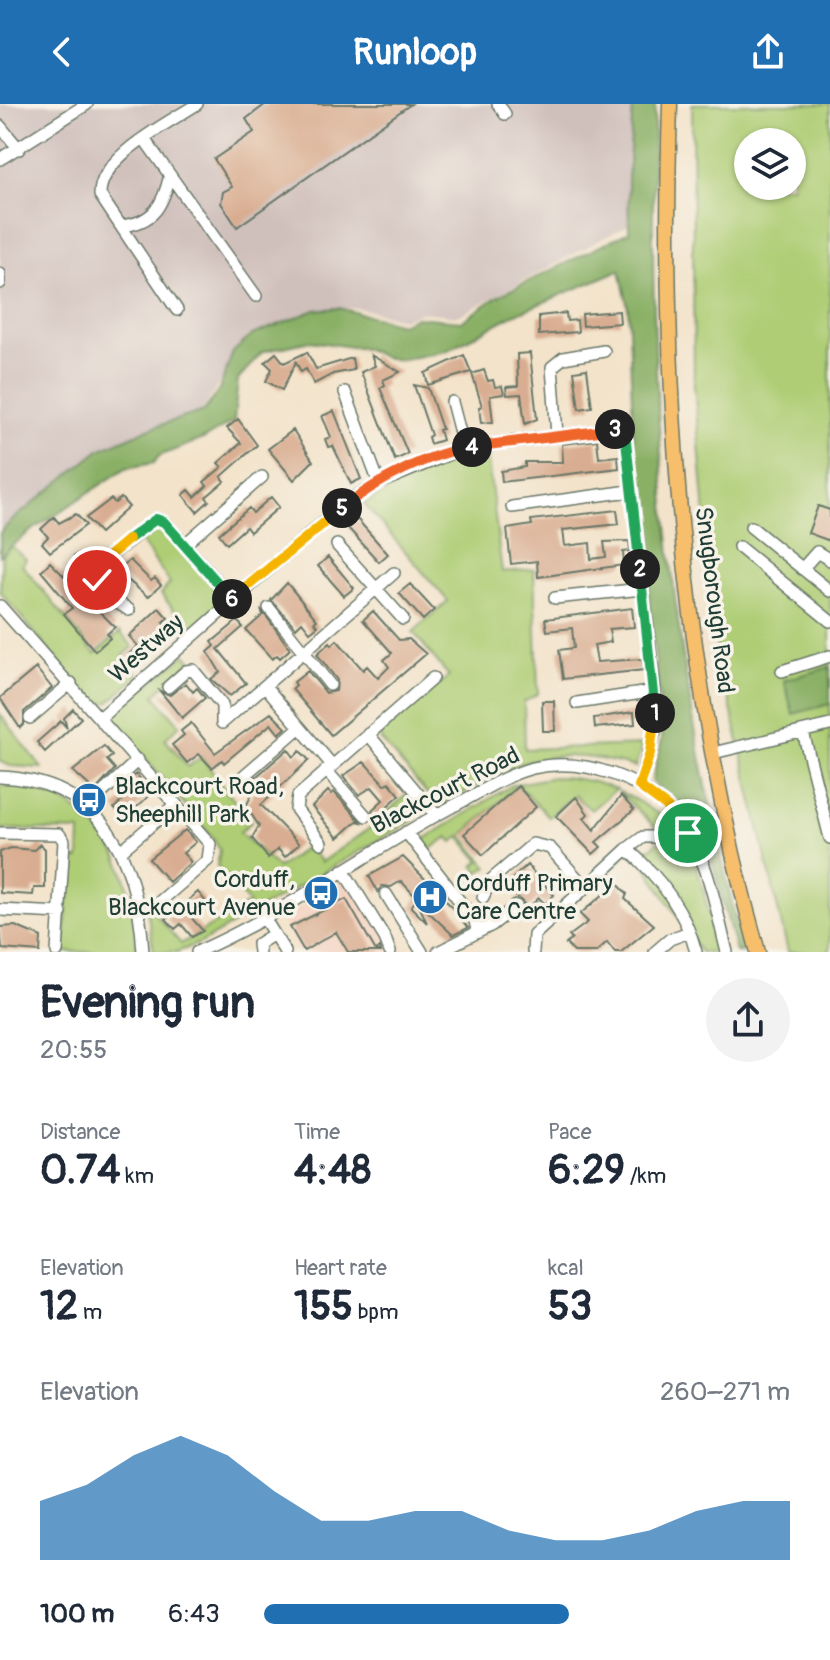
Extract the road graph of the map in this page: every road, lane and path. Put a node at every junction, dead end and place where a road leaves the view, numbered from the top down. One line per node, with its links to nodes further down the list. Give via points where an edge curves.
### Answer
1 (87, 104): 6 (street)
2 (197, 104): 5 (street)
3 (670, 104): 58 (main road, Snugborough Road, via 672,405)
4 (0, 126): 6 (street)
5 (145, 140): 8 (street); 9 (street, via 115,160 100,181 100,195)
6 (19, 149): 7 (street)
7 (0, 159)
8 (170, 175): 9 (street, via 154,215); 12 (street)
9 (121, 226): 13 (street)
10 (0, 274): 11 (street)
11 (0, 283)
12 (256, 296)
13 (177, 310)
14 (604, 351): 17 (street, via 563,358 552,367)
15 (345, 392): 20 (street)
16 (452, 402): 18 (street)
17 (557, 435): 18 (street, Westway); 21 (street, Westway, via 615,429 622,433)
18 (464, 448): 20 (street, Westway)
19 (262, 477): 24 (street)
20 (379, 483): 36 (street, Westway, via 319,526)
21 (630, 491): 22 (street); 33 (street, Westway)
22 (512, 507)
23 (751, 527): 29 (street)
24 (184, 545): 30 (street, via 156,519); 36 (street)
25 (337, 545): 32 (street)
26 (739, 547): 41 (street)
27 (79, 560): 30 (street)
28 (830, 560): 29 (street, via 817,552)
29 (802, 569): 34 (street)
30 (90, 572): 39 (street)
31 (394, 573): 32 (street)
32 (377, 589): 40 (street); 42 (street)
33 (642, 589): 35 (street); 50 (street, Westway)
34 (830, 591)
35 (555, 598)
36 (234, 600): 52 (street, Westway)
37 (0, 606): 46 (street)
38 (269, 608): 42 (street)
39 (129, 610)
40 (403, 619)
41 (830, 621)
42 (302, 654): 47 (street); 48 (street)
43 (830, 656): 44 (street)
44 (782, 671)
45 (433, 678): 57 (street)
46 (71, 683): 52 (street); 53 (street)
47 (330, 685)
48 (265, 686): 49 (street, via 222,723 221,703 193,670); 55 (street)
49 (168, 687)
50 (655, 691): 51 (street); 63 (street, Westway, via 655,731)
51 (577, 703)
52 (101, 717): 59 (street)
53 (30, 718)
54 (830, 725): 56 (street)
55 (300, 727): 60 (street); 62 (street)
56 (803, 732): 58 (street); 71 (street)
57 (368, 734): 60 (street); 66 (street)
58 (713, 753): 99 (main road, Snugborough Road)
59 (138, 760): 64 (street); 65 (street)
60 (329, 768): 67 (street); 72 (street, via 295,802)
61 (0, 777): 74 (street, via 33,781 66,795 95,817)
62 (240, 779)
63 (639, 786): 66 (street, Blackcourt Road, via 596,769 542,767 511,776); 98 (street, Blackcourt Road, via 667,807 688,833)
64 (103, 792)
65 (176, 804): 74 (street); 79 (street, via 206,837 211,854)
66 (436, 815): 68 (street, Blackcourt Road)
67 (366, 816)
68 (406, 832): 75 (street, Blackcourt Road); 84 (street)
69 (0, 833): 82 (street, via 59,834 64,841)
70 (653, 837): 73 (street, via 643,837)
71 (830, 838)
72 (321, 843)
73 (627, 849): 76 (street); 85 (street, via 664,886)
74 (122, 850): 88 (street, via 136,891)
75 (343, 870): 83 (street, Blackcourt Road); 92 (street)
76 (585, 887): 78 (street, via 550,848 533,844 491,880); 95 (street, via 534,935)
77 (386, 894): 93 (street)
78 (483, 897)
79 (157, 904)
80 (516, 906): 84 (street)
81 (0, 910): 82 (street)
82 (61, 913): 87 (street)
83 (263, 916): 86 (street); 89 (street, Blackcourt Road)
84 (477, 930): 94 (street)
85 (689, 932): 96 (street); 97 (street)
86 (274, 934): 90 (street, via 258,944); 91 (street)
87 (57, 952)
88 (143, 952)
89 (197, 952)
90 (259, 952)
91 (285, 952)
92 (390, 952)
93 (422, 952)
94 (438, 952)
95 (533, 952)
96 (655, 952)
97 (696, 952)
98 (727, 952)
99 (758, 952)

